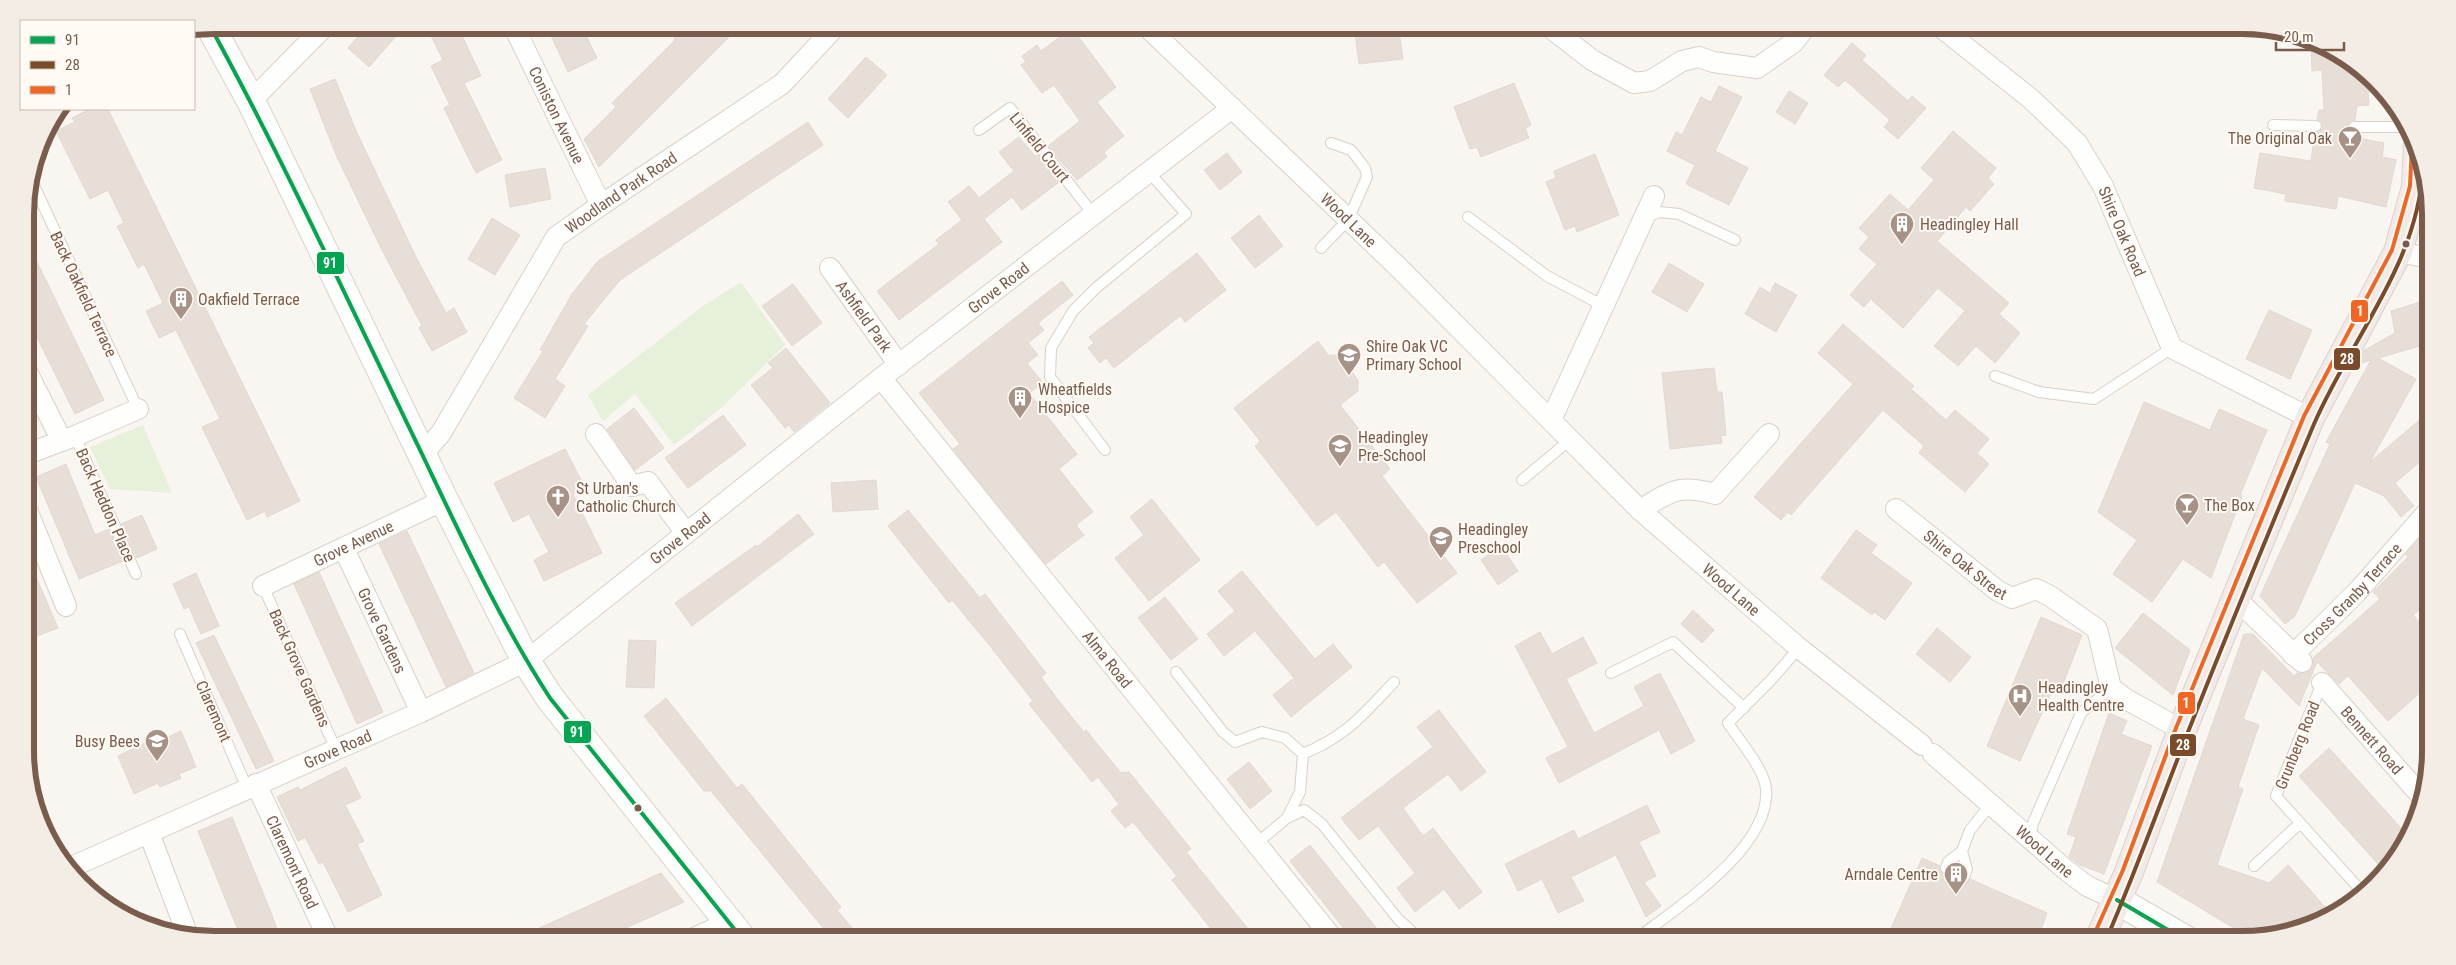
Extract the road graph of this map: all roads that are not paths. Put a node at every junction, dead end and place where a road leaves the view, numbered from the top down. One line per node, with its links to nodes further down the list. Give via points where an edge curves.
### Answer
1 (214, 34): 9 (main road)
2 (317, 34): 9 (street)
3 (517, 34): 21 (street, Coniston Avenue)
4 (829, 34): 21 (street, Woodland Park Road, via 782,84)
5 (1154, 34): 10 (street, Wood Lane)
6 (1559, 34): 7 (street, via 1592,60 1634,83 1650,82 1682,61 1699,57 1757,68 1793,43)
7 (1800, 34)
8 (1949, 34): 32 (street, Shire Oak Road, via 2031,99 2077,143 2103,186)
9 (251, 101): 46 (main road)
10 (1232, 108): 18 (street, Grove Road); 25 (street, Wood Lane)
11 (2273, 125): 12 (lane)
12 (2316, 126)
13 (2354, 127): 14 (lane)
14 (2400, 127)
15 (979, 130): 22 (lane, Linfield Court, via 1010,108)
16 (1331, 143): 25 (lane, via 1351,150 1366,168 1367,177)
17 (2417, 170): 28 (highway, via 2416,187)
18 (1149, 172): 22 (street, Grove Road); 44 (lane, via 1186,214 1096,288 1073,311 1051,348 1050,377)
19 (35, 188): 37 (lane, Back Oakfield Terrace)
20 (1654, 196): 24 (street)
21 (601, 205): 46 (street, Woodland Park Road, via 556,237 441,433)
22 (1093, 214): 33 (street, Grove Road)
23 (1468, 217): 31 (lane, via 1547,276)
24 (1643, 219): 26 (lane, via 1660,212 1679,214); 31 (street)
25 (1348, 220): 27 (lane); 39 (street, Wood Lane)
26 (1735, 240)
27 (1321, 248)
28 (2398, 252): 29 (street); 38 (highway)
29 (2422, 256)
30 (830, 268): 33 (street, Ashfield Park)
31 (1602, 305): 39 (street)
32 (2172, 348): 34 (lane, via 2094,399 2038,392); 38 (street)
33 (899, 364): 35 (street, Grove Road)
34 (1995, 376)
35 (881, 378): 53 (street, Grove Road); 79 (street, Alma Road)
36 (34, 383): 42 (street)
37 (138, 408): 42 (street)
38 (2310, 418): 57 (highway)
39 (1551, 420): 43 (street, Wood Lane)
40 (596, 434): 53 (street, via 632,486 648,482)
41 (1769, 434): 50 (street, via 1715,494 1684,488)
42 (68, 439): 45 (street); 55 (lane, Back Heddon Place)
43 (1570, 439): 47 (lane); 50 (street, Wood Lane)
44 (1105, 450)
45 (34, 451)
46 (422, 455): 48 (main road)
47 (1522, 480)
48 (444, 500): 54 (street, Grove Avenue); 61 (main road)
49 (1896, 509): 66 (street, Shire Oak Street, via 1998,591 2012,598 2036,589 2097,629)
50 (1640, 510): 60 (street, Wood Lane)
51 (2422, 518): 57 (street, Cross Granby Terrace, via 2298,659)
52 (34, 527): 58 (street)
53 (686, 533): 61 (street, Grove Road)
54 (344, 549): 56 (street, Grove Avenue); 68 (street, Grove Gardens)
55 (136, 574)
56 (263, 586): 70 (lane, Back Grove Gardens)
57 (2235, 598): 69 (highway)
58 (66, 606)
59 (180, 634): 72 (lane, Claremont)
60 (1799, 648): 67 (lane); 74 (street, Wood Lane, via 1928,749)
61 (526, 661): 68 (street, Grove Road); 87 (main road, via 550,698)
62 (1176, 672): 71 (lane, via 1223,732 1235,742 1262,732 1285,738)
63 (1611, 673): 67 (lane, via 1673,642)
64 (1394, 682): 71 (lane, via 1356,723 1328,744)
65 (2322, 683): 73 (street, Bennett Road); 76 (lane, Grunberg Road, via 2276,796)
66 (2111, 688): 69 (street); 78 (lane, via 2081,713 2033,823)
67 (1744, 708): 94 (lane, via 1728,723 1761,774 1766,788 1765,806 1751,836 1724,870)
68 (421, 712): 70 (street, Grove Road)
69 (2182, 730): 86 (highway)
70 (336, 750): 72 (street, Grove Road)
71 (1303, 754): 75 (lane, via 1300,792)
72 (252, 786): 77 (street, Grove Road); 89 (street, Claremont Road)
73 (2418, 792)
74 (1990, 804): 78 (street, Wood Lane); 80 (lane, via 1970,830)
75 (1287, 818): 79 (lane); 93 (lane, via 1304,810 1322,824)
76 (2300, 823): 82 (lane); 85 (lane, Grunberg Road)
77 (149, 833): 81 (street, Grove Road); 88 (street)
78 (2030, 838): 86 (street, Wood Lane, via 2086,886)
79 (1257, 843): 92 (street, Alma Road)
80 (1962, 850): 83 (lane); 84 (lane, via 1967,869)
81 (75, 866)
82 (2254, 866)
83 (1946, 868)
84 (1964, 876)
85 (2359, 889)
86 (2117, 900): 95 (highway); 96 (main road)
87 (725, 919): 90 (lane); 91 (main road)
88 (185, 929)
89 (324, 931)
90 (698, 931)
91 (735, 931)
92 (1327, 931)
93 (1411, 931)
94 (1646, 931)
95 (2103, 931)
96 (2170, 931)

